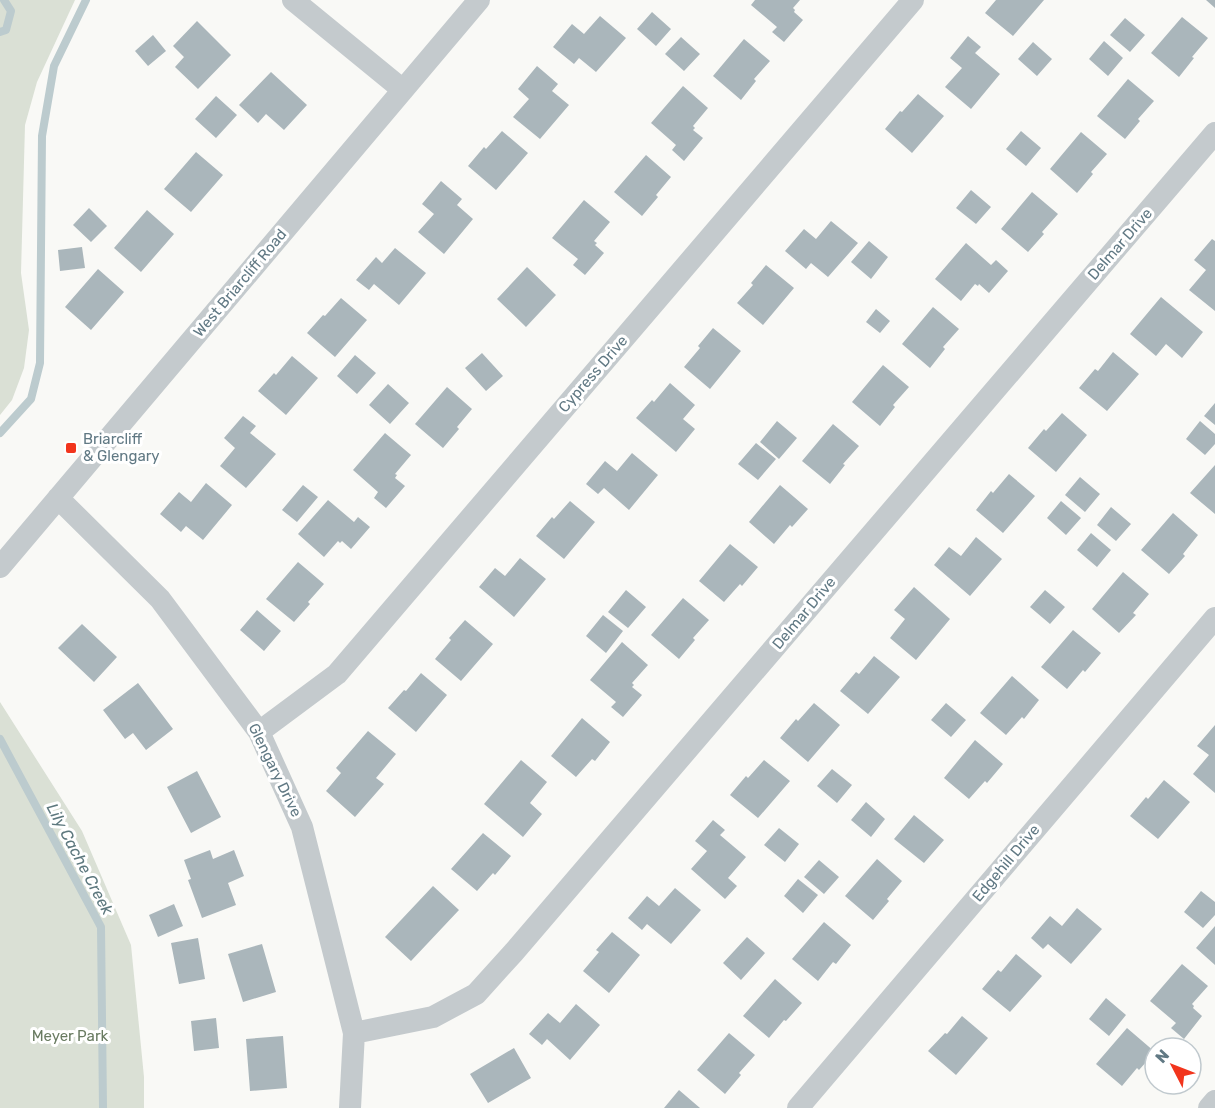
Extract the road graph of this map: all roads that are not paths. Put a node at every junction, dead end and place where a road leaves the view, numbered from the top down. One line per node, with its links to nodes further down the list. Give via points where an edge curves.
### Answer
1 (293, 0): 4 (street)
2 (479, 0): 4 (street, West Briarcliff Road)
3 (913, 0): 9 (street, Cypress Drive, via 337,674)
4 (403, 90): 6 (street, West Briarcliff Road)
5 (1215, 133): 10 (street, Delmar Drive, via 477,994 432,1017)
6 (58, 498): 7 (street, West Briarcliff Road); 9 (street, Glengary Drive, via 160,599)
7 (0, 567)
8 (1215, 618): 13 (street, Edgehill Drive)
9 (259, 732): 10 (street, Glengary Drive, via 302,827)
10 (354, 1033): 12 (street, Glengary Drive)
11 (1215, 1101): 14 (street)
12 (350, 1108)
13 (798, 1108)
14 (1209, 1108)

